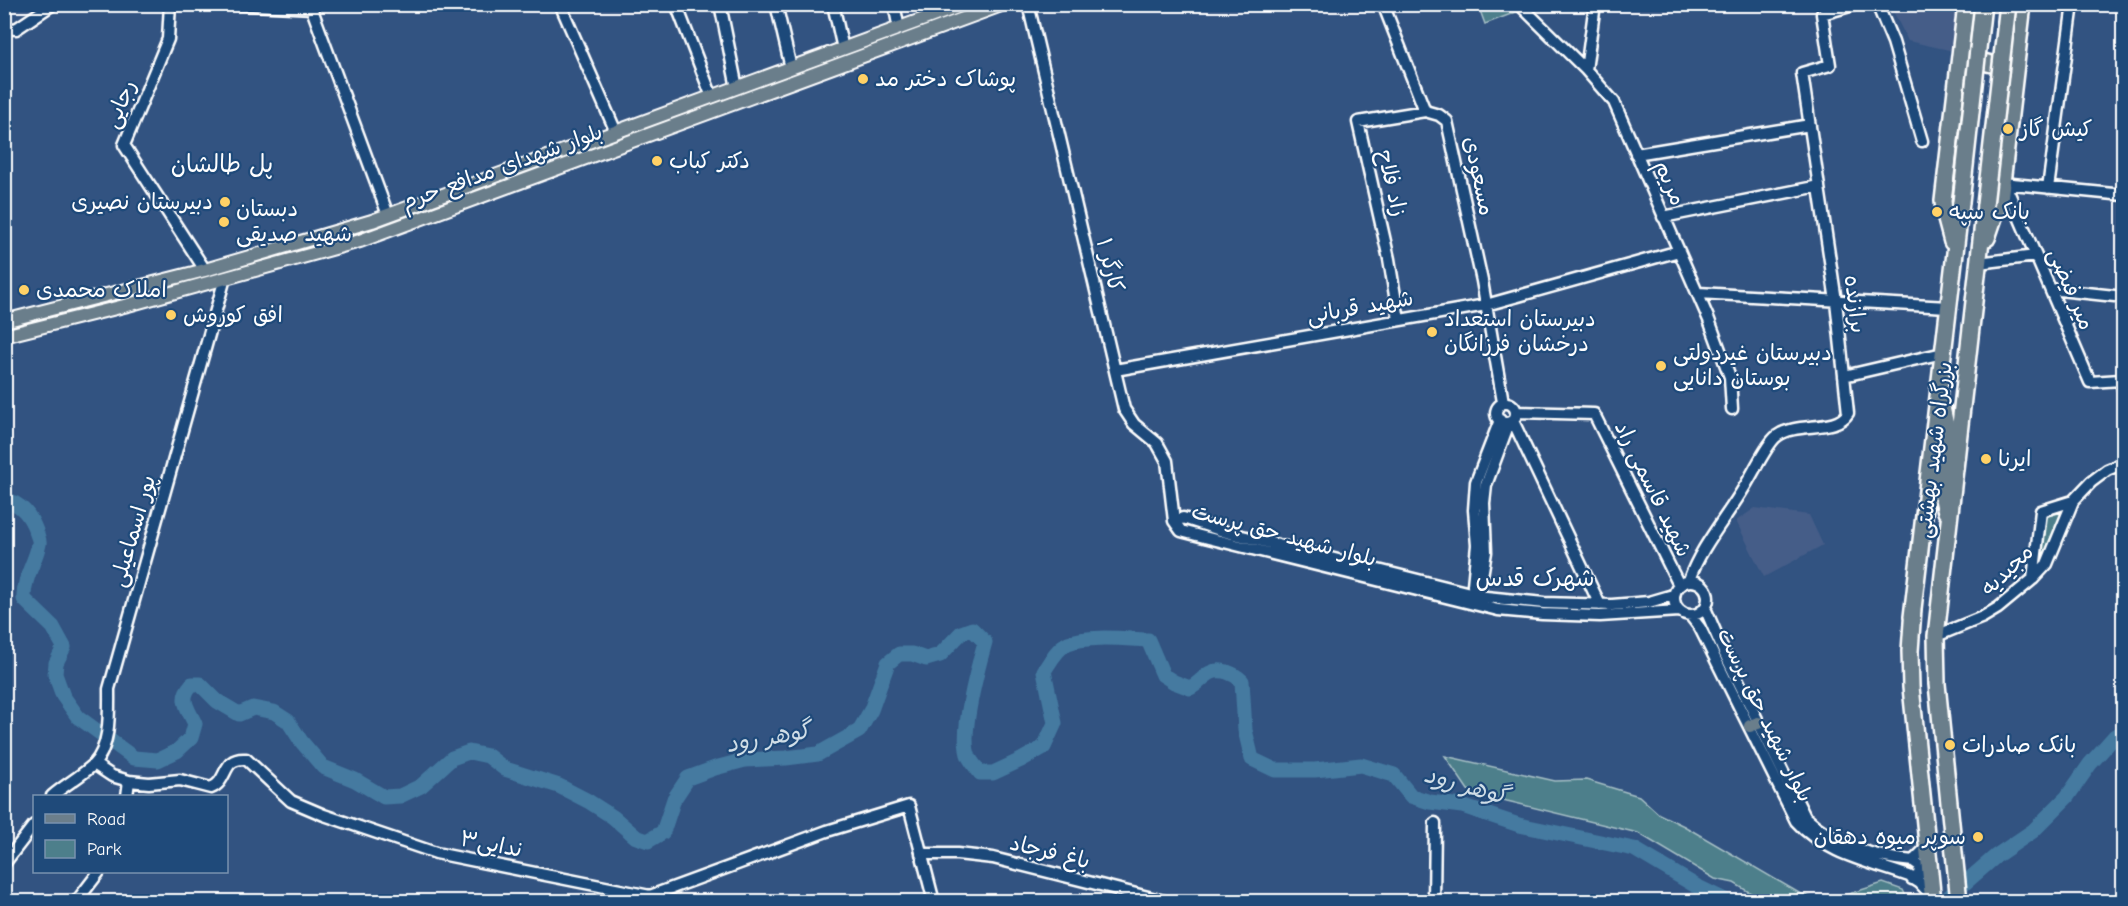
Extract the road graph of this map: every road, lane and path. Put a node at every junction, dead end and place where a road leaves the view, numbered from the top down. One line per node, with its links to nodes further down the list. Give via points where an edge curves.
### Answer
1 (53, 4): 24 (street, via 16,29)
2 (170, 4): 50 (street, رجایی, via 168,39 124,145)
3 (230, 4): 23 (street)
4 (560, 4): 37 (street)
5 (676, 4): 34 (street)
6 (720, 4): 32 (street)
7 (776, 4): 28 (street)
8 (833, 4): 26 (street)
9 (894, 4): 25 (street)
10 (965, 4): 25 (main road, بلوار شهدای مدافع حرم)
11 (1004, 4): 33 (main road, بلوار شهدای مدافع حرم)
12 (1028, 4): 64 (street, کارگر ۱)
13 (1383, 4): 35 (street)
14 (1519, 4): 29 (street, مریم)
15 (1595, 4): 29 (street)
16 (1857, 4): 36 (street, برازنده, via 1822,14 1830,65 1802,73)
17 (1877, 4): 38 (street, via 1893,42)
18 (1966, 4): 27 (highway)
19 (1983, 4): 47 (highway, بزرگراه شهید بهشتی, bridge)
20 (2008, 4): 49 (highway, بزرگراه شهید بهشتی, bridge)
21 (2023, 4): 31 (highway)
22 (2073, 4): 42 (street)
23 (311, 6): 44 (street)
24 (4, 28)
25 (899, 28): 26 (main road, بلوار شهدای مدافع حرم)
26 (843, 49): 28 (main road, بلوار شهدای مدافع حرم)
27 (1960, 57): 31 (highway, via 2000,68); 47 (highway, via 1943,203)
28 (792, 68): 30 (main road, بلوار شهدای مدافع حرم)
29 (1586, 70): 39 (street, مریم, via 1614,102)
30 (763, 78): 32 (main road, بلوار شهدای مدافع حرم); 33 (main road)
31 (2013, 86): 40 (highway)
32 (737, 88): 34 (main road, بلوار شهدای مدافع حرم)
33 (767, 92): 51 (main road, بلوار شهدای مدافع حرم, via 360,241)
34 (712, 97): 37 (main road, بلوار شهدای مدافع حرم)
35 (1425, 111): 57 (street, مسعودی, via 1447,121); 60 (street, زاد فلاح, via 1358,122)
36 (1810, 125): 39 (street); 41 (street, برازنده)
37 (616, 132): 44 (main road, بلوار شهدای مدافع حرم)
38 (1922, 141)
39 (1636, 154): 45 (street, مریم)
40 (2003, 184): 42 (street); 48 (street, میر فیضی); 49 (highway)
41 (1819, 186): 45 (street); 56 (street, برازنده)
42 (2048, 188): 43 (street)
43 (2124, 195)
44 (388, 215): 50 (main road, بلوار شهدای مدافع حرم)
45 (1663, 217): 46 (street, مریم)
46 (1679, 251): 53 (street, مریم); 57 (street, شهید قربانی)
47 (1955, 251): 58 (highway, بزرگراه شهید بهشتی)
48 (2036, 256): 49 (street); 52 (street, میر فیضی)
49 (1979, 261): 70 (highway, بزرگراه شهید بهشتی)
50 (205, 270): 54 (main road, بلوار شهدای مدافع حرم)
51 (225, 278): 59 (main road, بلوار شهدای مدافع حرم); 83 (street, پور اسماعیلی, via 109,689 105,741)
52 (2050, 289): 55 (street); 66 (street, میر فیضی, via 2090,382 2121,380)
53 (1698, 293): 56 (street); 68 (street, مریم, via 1730,377)
54 (113, 294): 59 (main road); 61 (main road, بلوار شهدای مدافع حرم)
55 (2124, 297)
56 (1836, 301): 58 (street); 65 (street, برازنده)
57 (1486, 304): 60 (street, شهید قربانی); 67 (street)
58 (1948, 307): 63 (highway, بزرگراه شهید بهشتی)
59 (116, 308): 62 (main road, بلوار شهدای مدافع حرم)
60 (1399, 320): 64 (street, شهید قربانی)
61 (4, 321)
62 (4, 336)
63 (1943, 353): 65 (street); 70 (highway, بزرگراه شهید بهشتی, via 1938,393)
64 (1115, 370): 73 (street, کارگر ۱, via 1124,409 1134,424 1157,443 1167,461)
65 (1844, 376): 75 (street, برازنده, via 1848,413 1844,420 1775,436)
66 (2124, 393)
67 (1503, 402): 69 (street, via 1515,406); 69 (street, via 1496,415)
68 (1732, 409)
69 (1510, 419): 75 (street, شهید قاسمی راد, via 1594,414); 76 (street, via 1476,482 1482,545 1480,588); 77 (street)
70 (1944, 454): 81 (highway, بزرگراه شهید بهشتی, via 1948,524); 89 (highway, بزرگراه شهید بهشتی, via 1913,613 1910,651)
71 (2124, 463): 72 (street, via 2107,470)
72 (2073, 501): 74 (street, مجیدیه, via 2047,564); 74 (street, via 2042,511)
73 (1174, 521): 76 (street, بلوار شهید حق پرست, via 1183,518 1311,559)
74 (2037, 574): 81 (street, مجیدیه, via 1998,608)
75 (1680, 587): 77 (street, بلوار شهید حق پرست, via 1649,602); 78 (street, via 1694,580 1704,586 1708,597); 80 (street, via 1674,601)
76 (1474, 600): 79 (street, بلوار شهید حق پرست, via 1527,601)
77 (1600, 605): 79 (street, بلوار شهید حق پرست)
78 (1705, 608): 80 (street, via 1696,615); 82 (street, بلوار شهید حق پرست)
79 (1566, 610): 80 (street, بلوار شهید حق پرست, via 1600,616)
80 (1685, 613): 82 (street, بلوار شهید حق پرست, via 1700,628)
81 (1936, 636): 100 (highway, بزرگراه شهید بهشتی, via 1937,684)
82 (1754, 725): 91 (street, بلوار شهید حق پرست, via 1805,817 1817,828 1847,844); 94 (street, بلوار شهید حق پرست, via 1789,807 1805,831 1832,848)
83 (97, 760): 84 (street, ندایی۳, via 112,776); 85 (street)
84 (129, 781): 86 (street); 90 (street, ندایی۳, via 180,780 211,788 220,782 230,763 246,759 291,801 402,842 436,853 650,896 827,831 909,806)
85 (53, 795)
86 (127, 795)
87 (1435, 823): 99 (street)
88 (33, 826): 92 (street)
89 (1927, 847): 91 (street); 94 (highway, بزرگراه شهید بهشتی)
90 (921, 854): 97 (street); 98 (street, باغ فرجاد, via 993,858)
91 (1913, 861): 94 (street, via 1921,870)
92 (4, 864)
93 (98, 873): 96 (street)
94 (1921, 878): 95 (highway, بزرگراه شهید بهشتی)
95 (1932, 899)
96 (76, 902)
97 (934, 902)
98 (1168, 902)
99 (1434, 902)
100 (1959, 902)

